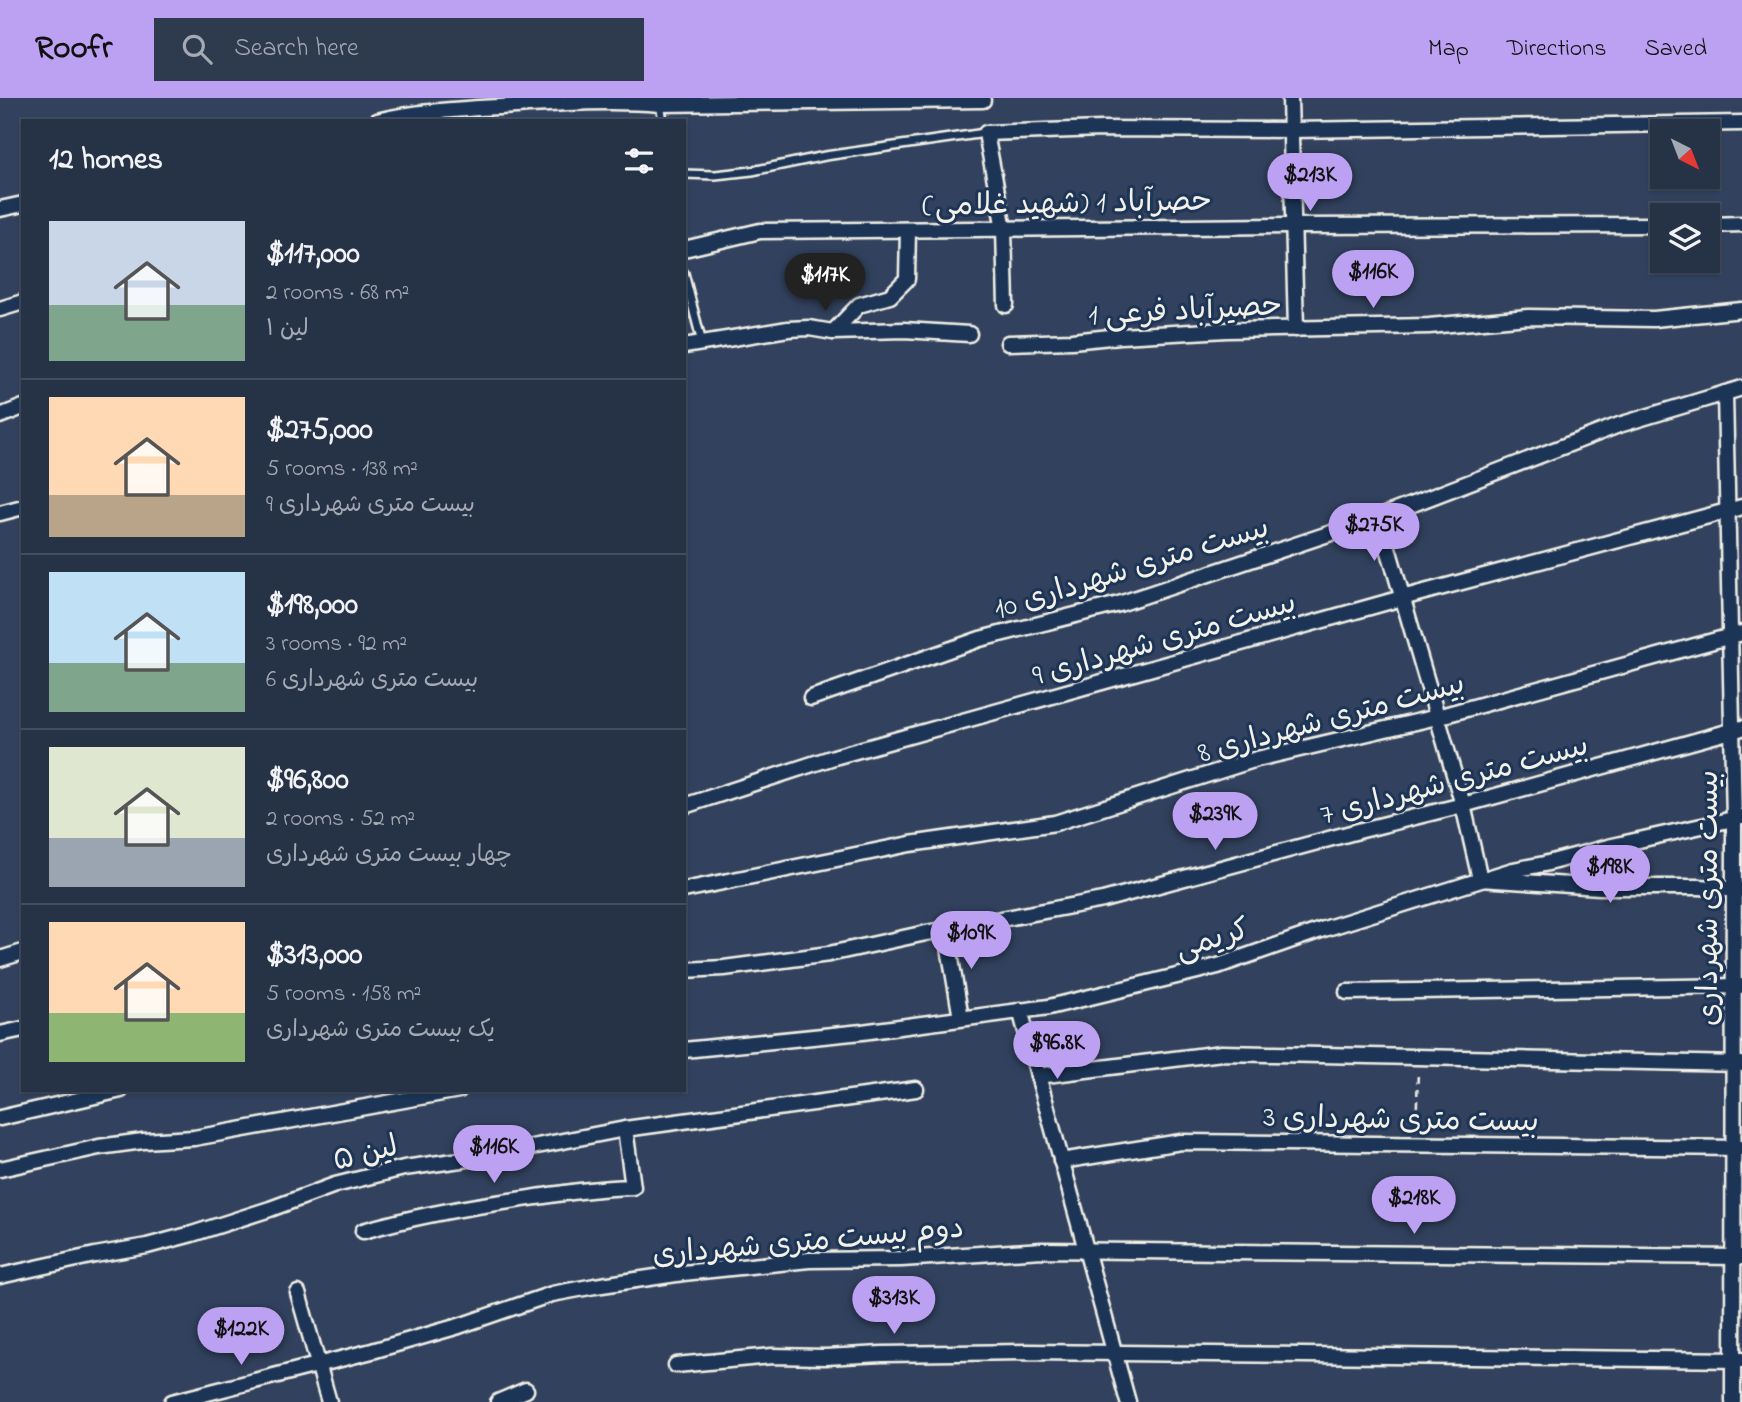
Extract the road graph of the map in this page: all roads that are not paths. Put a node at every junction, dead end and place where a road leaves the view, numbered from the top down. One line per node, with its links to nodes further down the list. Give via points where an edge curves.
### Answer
1 (1290, 98): 8 (street)
2 (983, 100): 3 (street)
3 (660, 101): 4 (street); 6 (lane)
4 (434, 104): 5 (street)
5 (384, 119)
6 (663, 119)
7 (1742, 123): 8 (street)
8 (1291, 130): 9 (street); 16 (street)
9 (986, 133): 10 (lane, via 752,171); 17 (street)
10 (686, 174)
11 (21, 204): 12 (street)
12 (0, 209)
13 (1742, 224): 15 (street)
14 (1650, 225): 16 (street, حصرآباد 1 (شهید غلامی))
15 (1720, 225)
16 (1293, 226): 17 (street, حصرآباد 1 (شهید غلامی)); 25 (street)
17 (1004, 229): 18 (street, حصرآباد 1 (شهید غلامی)); 22 (street)
18 (908, 230): 19 (street, حصرآباد 1 (شهید غلامی), via 760,231); 26 (street, via 907,279 891,296 859,305)
19 (686, 249)
20 (686, 281): 28 (lane)
21 (21, 303): 23 (street)
22 (1006, 305)
23 (0, 309)
24 (1742, 310): 25 (street, حصیرآباد فرعی 1, via 1654,319 1528,317 1429,326)
25 (1296, 329): 29 (street, حصیرآباد فرعی 1)
26 (832, 332): 27 (street); 28 (street, via 788,329)
27 (969, 334)
28 (702, 343): 30 (street)
29 (1008, 343)
30 (686, 346)
31 (1742, 388): 32 (street, بیست متری شهرداری 10)
32 (1724, 393): 37 (street, بیست متری شهرداری); 39 (street, بیست متری شهرداری 10, via 1619,425)
33 (21, 408): 34 (street)
34 (0, 415)
35 (1742, 507): 37 (street, بیست متری شهرداری 9)
36 (21, 508): 38 (street)
37 (1727, 511): 40 (street, بیست متری شهرداری 9); 41 (street, بیست متری شهرداری)
38 (0, 513)
39 (1379, 517): 40 (street); 42 (street, بیست متری شهرداری 10, via 1119,604 980,639)
40 (1402, 598): 43 (street); 45 (street, بیست متری شهرداری 9, via 834,757)
41 (1736, 634): 43 (street, بیست متری شهرداری 8); 44 (street, بیست متری شهرداری)
42 (811, 698)
43 (1437, 717): 46 (street); 49 (street, بیست متری شهرداری 8, via 1257,760 1055,823 910,844)
44 (1737, 729): 46 (street, بیست متری شهرداری 7); 47 (street, بیست متری شهرداری)
45 (686, 805)
46 (1463, 805): 48 (street); 51 (street, بیست متری شهرداری 7, via 1103,900)
47 (1738, 818): 48 (street, کریمی); 50 (street, بیست متری شهرداری)
48 (1480, 879): 50 (street); 57 (street, کریمی, via 1218,966)
49 (686, 890)
50 (1738, 890): 55 (street, بیست متری شهرداری)
51 (946, 930): 54 (street, بیست متری شهرداری 7, via 829,954); 58 (street)
52 (21, 953): 53 (street)
53 (0, 959)
54 (686, 970)
55 (1738, 987): 56 (street); 62 (street, بیست متری شهرداری)
56 (1347, 992)
57 (1020, 1010): 58 (street, کریمی); 63 (street)
58 (961, 1018): 61 (street, کریمی)
59 (21, 1030): 60 (street)
60 (0, 1034)
61 (686, 1050)
62 (1738, 1064): 63 (street, via 1222,1053); 69 (street, بیست متری شهرداری)
63 (1038, 1076): 70 (street)
64 (916, 1089): 68 (street, لین ۵)
65 (112, 1092): 67 (street)
66 (448, 1092): 71 (street, via 194,1138 99,1147)
67 (0, 1118)
68 (625, 1129): 72 (street, via 633,1187 473,1205); 75 (street, لین ۵, via 370,1175 192,1234)
69 (1738, 1148): 70 (street, بیست متری شهرداری 3, via 1181,1142); 74 (street, بیست متری شهرداری)
70 (1061, 1161): 73 (street)
71 (0, 1169)
72 (363, 1231)
73 (1086, 1251): 74 (street, دوم بیست متری شهرداری); 77 (street); 80 (street, دوم بیست متری شهرداری, via 809,1260 595,1286 552,1294)
74 (1737, 1257): 78 (street, بیست متری شهرداری)
75 (0, 1276)
76 (298, 1293): 80 (street)
77 (1114, 1353): 78 (street); 79 (street, via 772,1356); 85 (street)
78 (1737, 1360): 86 (street, بیست متری شهرداری)
79 (676, 1365)
80 (319, 1366): 82 (street, دوم بیست متری شهرداری); 83 (street)
81 (526, 1390): 84 (street)
82 (172, 1402)
83 (329, 1402)
84 (498, 1402)
85 (1128, 1402)
86 (1733, 1402)

